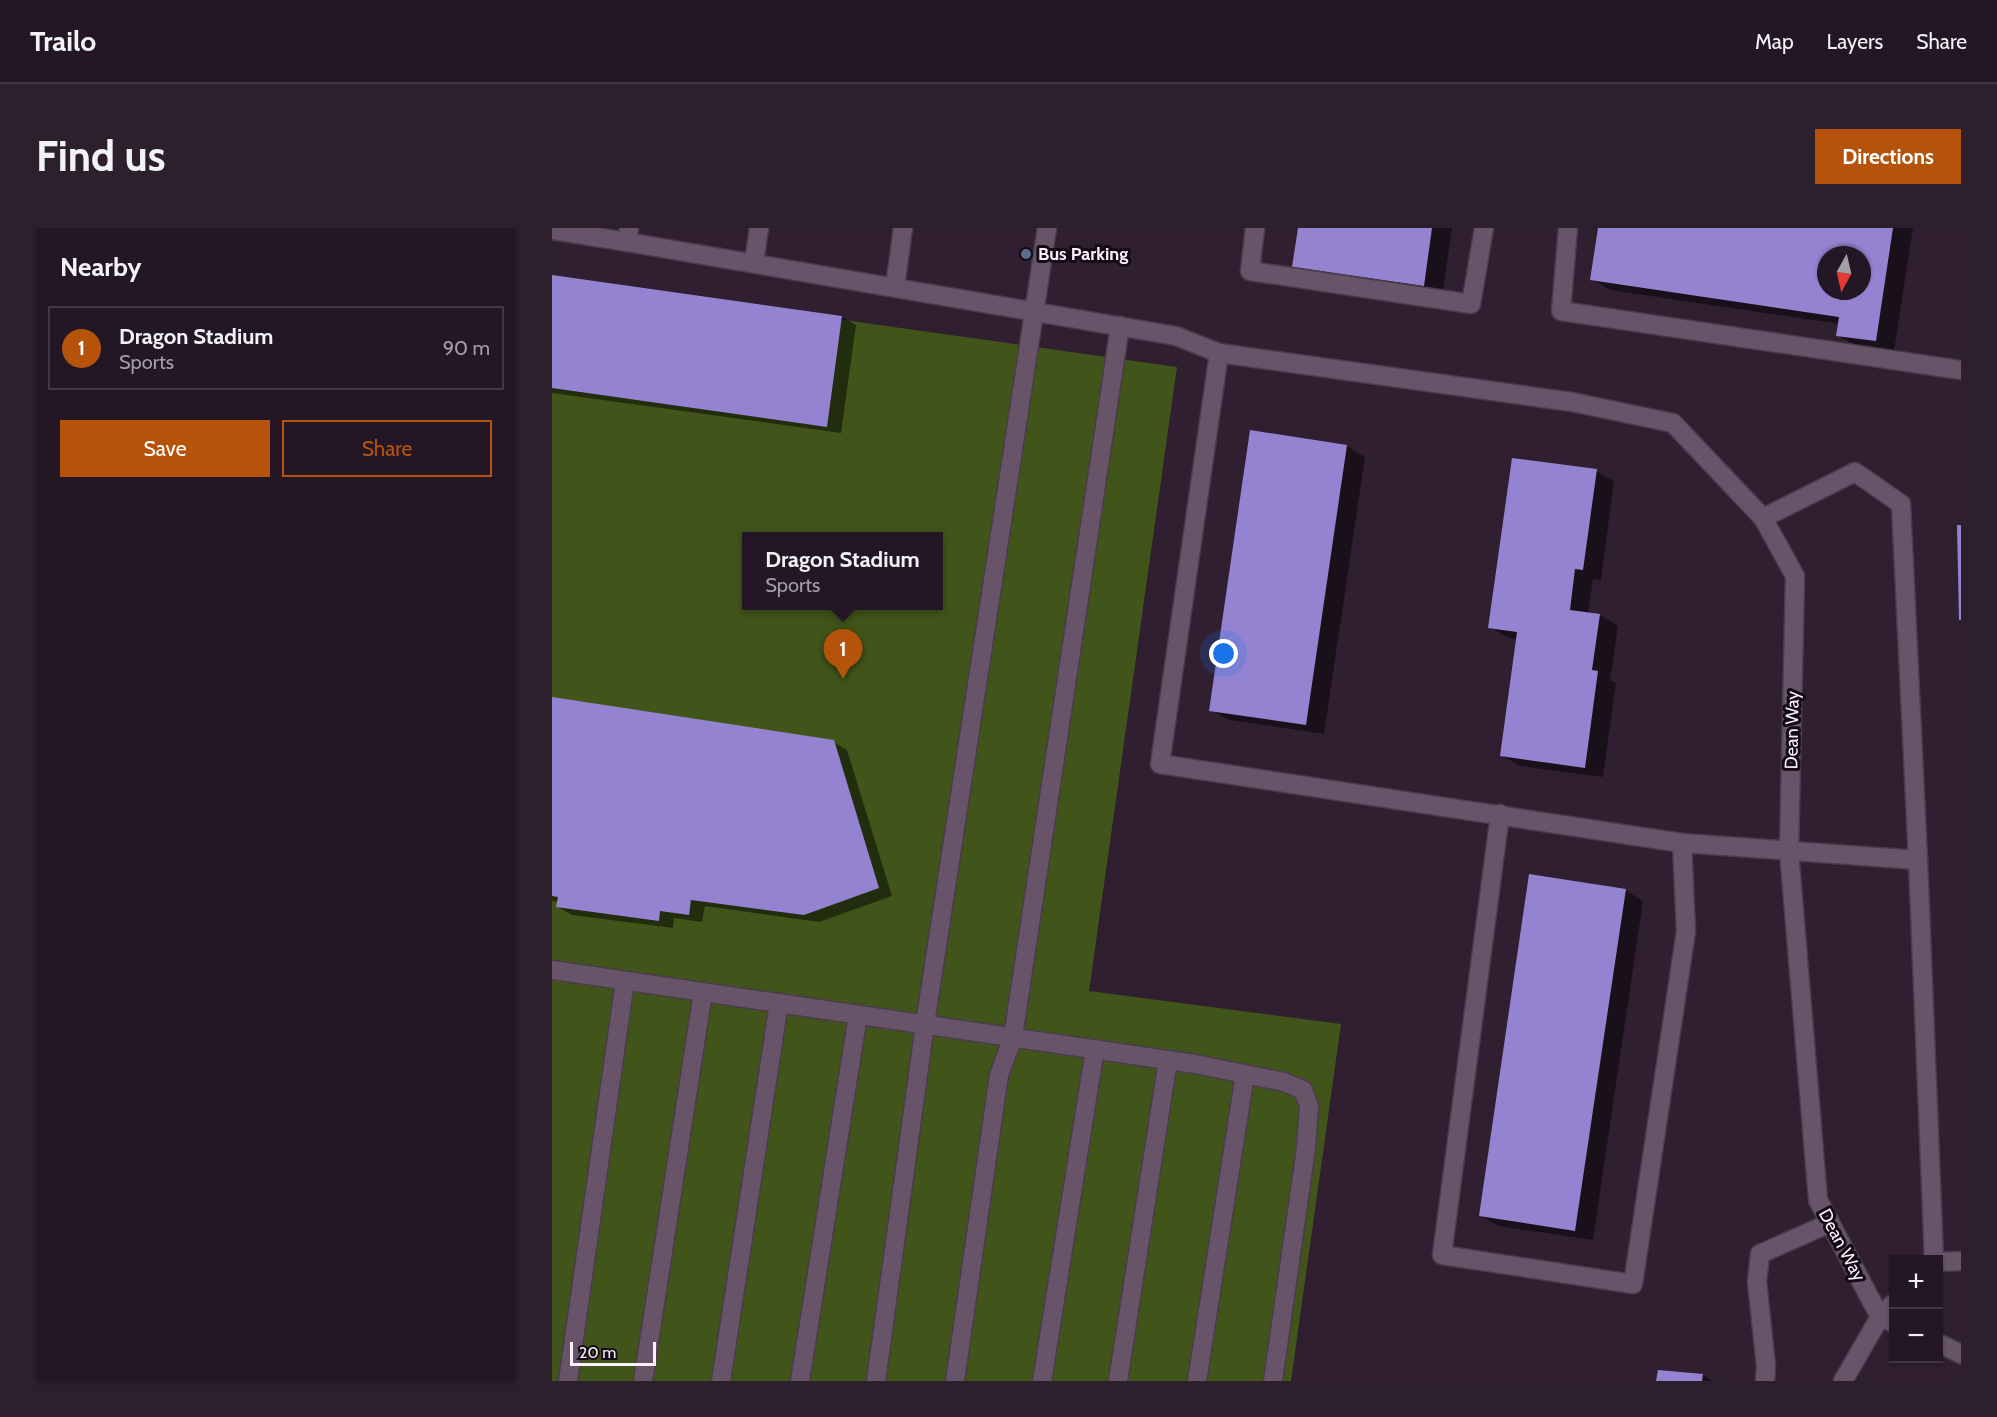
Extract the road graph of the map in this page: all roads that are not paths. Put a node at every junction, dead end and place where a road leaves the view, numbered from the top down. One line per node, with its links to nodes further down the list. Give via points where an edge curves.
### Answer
1 (759, 228): 9 (lane)
2 (903, 228): 10 (lane)
3 (1047, 228): 11 (lane)
4 (1255, 228): 5 (lane, via 1250,271 1471,304)
5 (1484, 228)
6 (1568, 228): 14 (lane, via 1562,311)
7 (552, 230): 8 (lane, Dean Way)
8 (628, 235): 9 (lane, Dean Way)
9 (754, 263): 10 (lane, Dean Way)
10 (895, 287): 11 (lane, Dean Way)
11 (1036, 311): 12 (lane, Dean Way); 25 (lane)
12 (1120, 326): 13 (lane, Dean Way, via 1176,336); 26 (lane)
13 (1219, 352): 15 (lane, Dean Way, via 1572,402 1673,423); 16 (lane, via 1160,764)
14 (1961, 370)
15 (1763, 518): 18 (lane, Dean Way, via 1795,576); 19 (lane, via 1855,472 1901,504)
16 (1500, 814): 17 (lane); 17 (lane, via 1442,1255 1633,1284 1686,931)
17 (1682, 843): 18 (lane)
18 (1789, 851): 19 (lane); 30 (lane, Dean Way, via 1818,1200)
19 (1918, 860): 31 (lane)
20 (552, 970): 21 (lane)
21 (625, 981): 22 (lane); 37 (lane)
22 (703, 992): 23 (lane); 38 (lane)
23 (779, 1003): 24 (lane); 39 (lane)
24 (858, 1015): 25 (lane); 40 (lane)
25 (925, 1024): 26 (lane); 41 (lane)
26 (1013, 1037): 27 (lane); 42 (lane, via 999,1075)
27 (1095, 1049): 28 (lane); 43 (lane)
28 (1168, 1060): 29 (lane); 44 (lane)
29 (1245, 1074): 45 (lane); 46 (lane, via 1303,1090 1309,1106)
30 (1830, 1223): 34 (lane, Dean Way); 47 (lane, via 1760,1254 1757,1282 1766,1366)
31 (1934, 1255)
32 (1961, 1261): 33 (lane)
33 (1943, 1262)
34 (1887, 1320): 48 (lane)
35 (1943, 1345): 36 (lane)
36 (1961, 1354)
37 (568, 1381)
38 (643, 1381)
39 (721, 1381)
40 (800, 1381)
41 (876, 1381)
42 (955, 1381)
43 (1042, 1381)
44 (1118, 1381)
45 (1197, 1381)
46 (1273, 1381)
47 (1764, 1381)
48 (1843, 1381)

